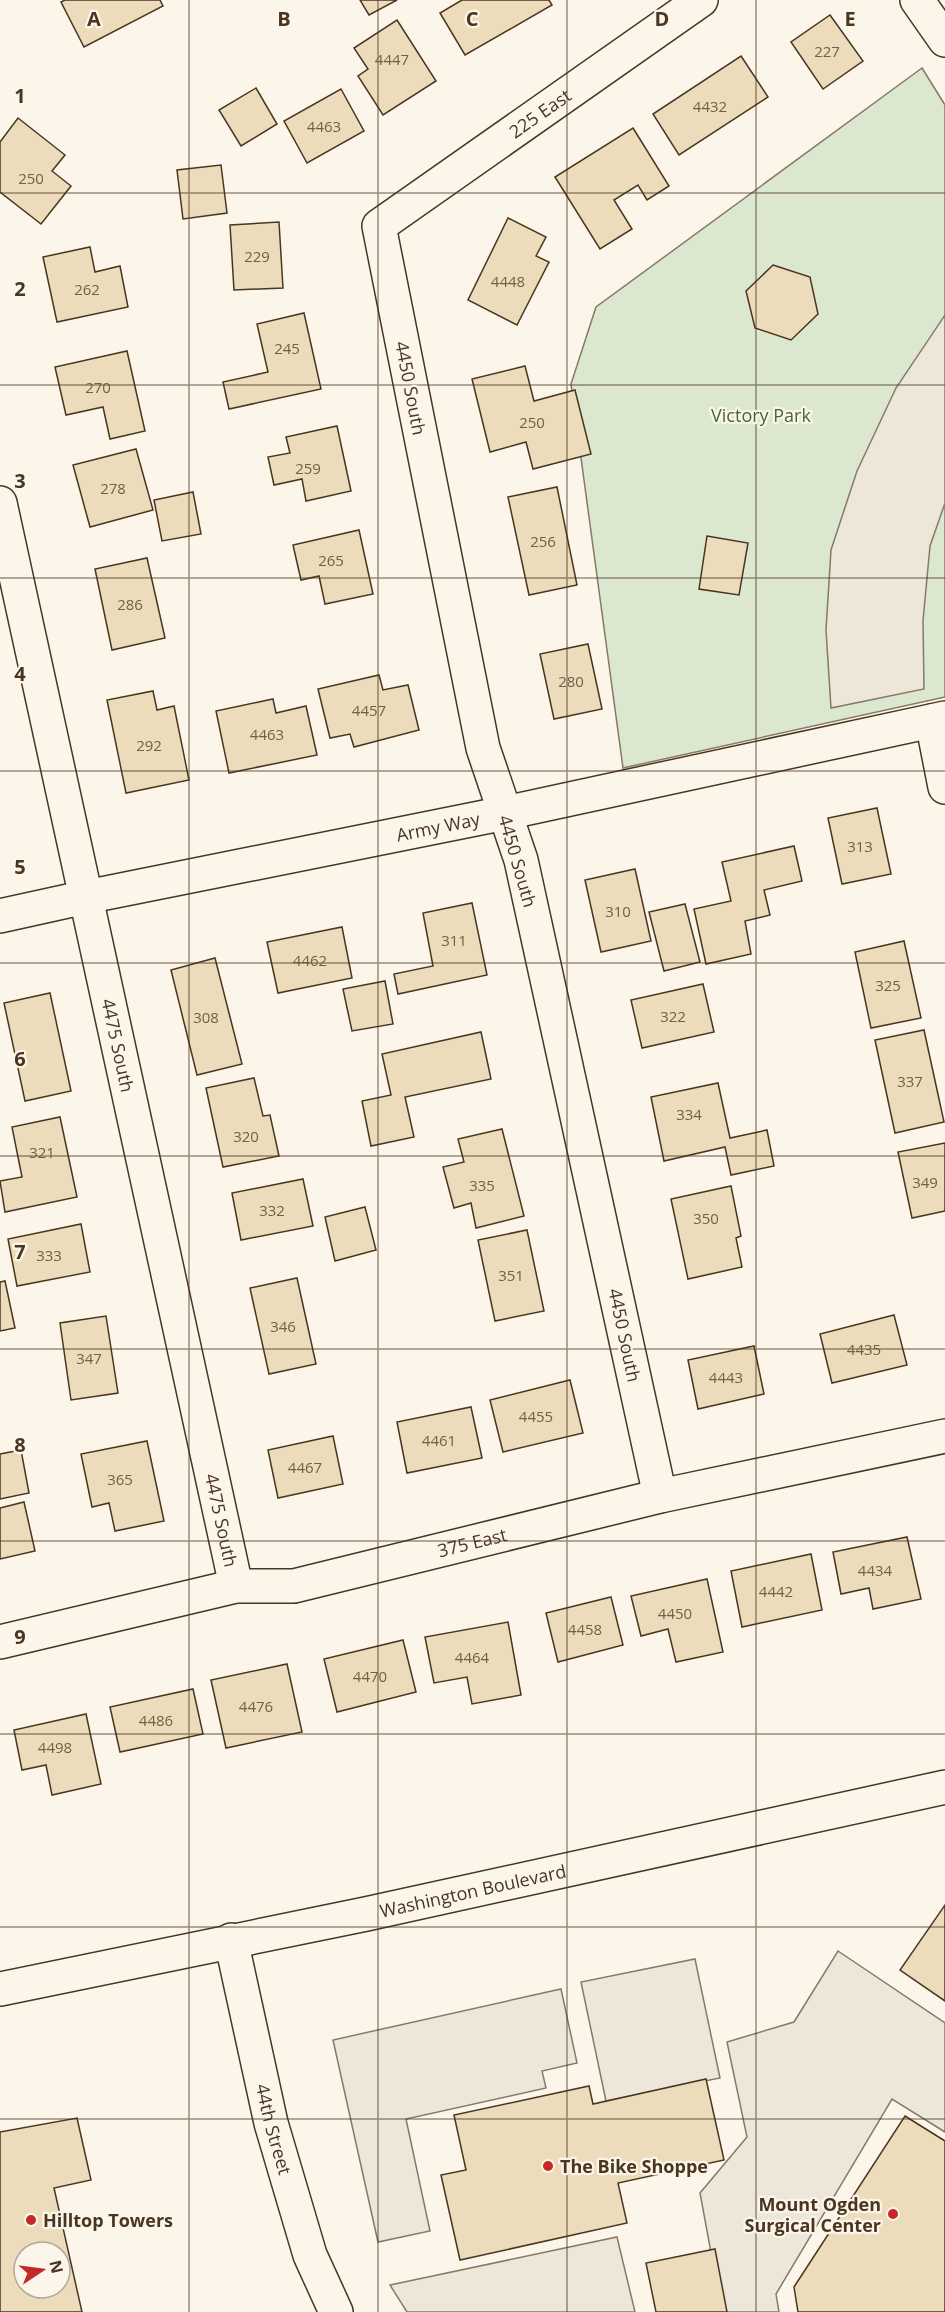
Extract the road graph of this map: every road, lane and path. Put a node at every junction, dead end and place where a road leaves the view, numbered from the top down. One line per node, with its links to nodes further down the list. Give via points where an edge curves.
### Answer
1 (701, 0): 4 (street, 225 East)
2 (917, 0): 3 (street)
3 (945, 40)
4 (379, 226): 8 (street, 4450 South, via 483,748)
5 (0, 503): 9 (street, 4475 South)
6 (938, 720): 7 (street); 8 (street, Army Way)
7 (945, 787)
8 (505, 813): 9 (street, Army Way); 12 (street, 4450 South, via 521,860)
9 (86, 897): 10 (street, Army Way); 13 (street, 4475 South)
10 (0, 916)
11 (945, 1436): 12 (street, 375 East)
12 (660, 1496): 13 (street, 375 East, via 294,1586)
13 (236, 1586): 14 (street, 375 East)
14 (0, 1642)
15 (945, 1787): 16 (street, Washington Boulevard)
16 (231, 1940): 17 (street, Washington Boulevard); 18 (street, 44th Street, via 271,2123 310,2254)
17 (0, 1989)
18 (336, 2312)

